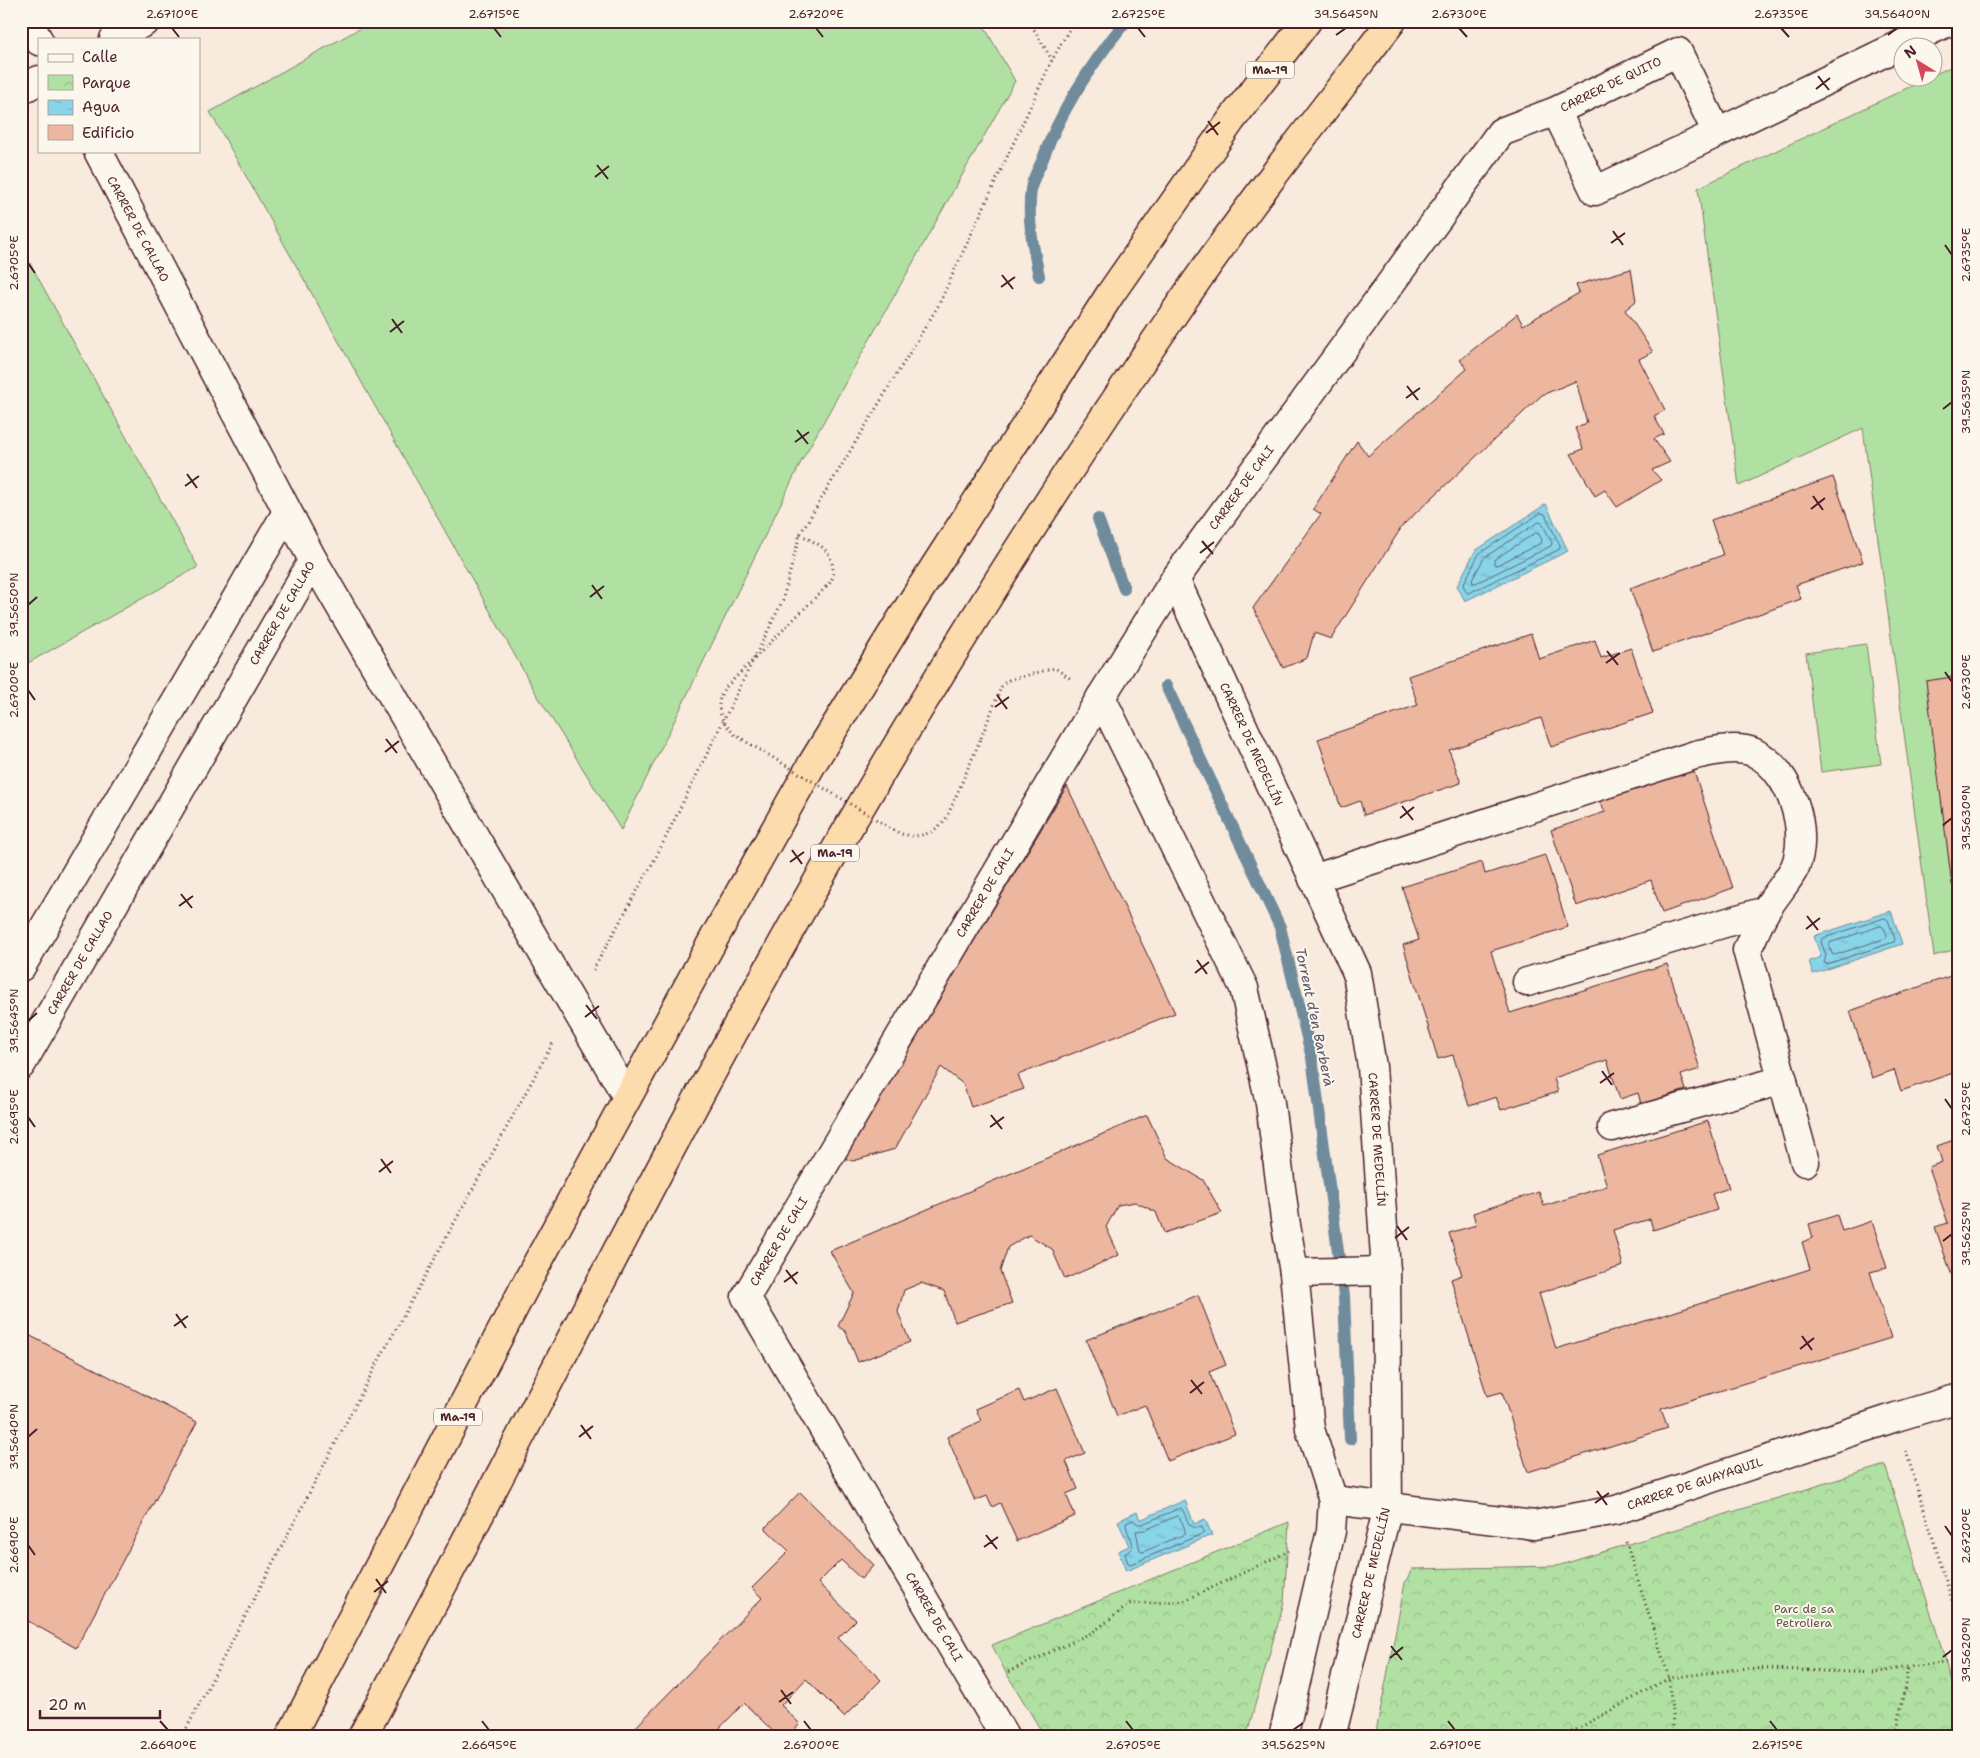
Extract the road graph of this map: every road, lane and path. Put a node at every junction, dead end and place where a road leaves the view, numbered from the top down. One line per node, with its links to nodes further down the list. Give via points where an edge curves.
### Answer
1 (28, 21): 9 (street)
2 (146, 21): 8 (street)
3 (1029, 21): 10 (path)
4 (1074, 21): 10 (path)
5 (1307, 21): 28 (highway, Ma-19, via 1232,119 1111,293 910,605 812,764)
6 (1392, 21): 46 (highway, Ma-19, via 1177,309 968,629 876,780 683,1128)
7 (1950, 21): 14 (street, CARRER DE QUITO)
8 (116, 38)
9 (38, 39)
10 (1052, 60): 17 (path, via 938,306)
11 (38, 81): 12 (street)
12 (21, 90)
13 (1556, 111): 14 (street, CARRER DE QUITO, via 1595,191); 14 (street, CARRER DE QUITO, via 1678,52); 19 (street, CARRER DE CALI, via 1501,132)
14 (1717, 133)
15 (99, 152): 16 (street, CARRER DE CALLAO)
16 (287, 512): 18 (street, CARRER DE CALLAO); 23 (street)
17 (800, 534): 20 (path, bridge, via 826,550 832,558 833,574 829,584 724,689 720,695 720,713 724,724 735,735 899,833 918,837 939,827 947,818 1002,684 1055,668); 25 (path, via 782,602 656,857)
18 (313, 560): 25 (street); 26 (street, CARRER DE CALLAO)
19 (1174, 579): 20 (street, CARRER DE CALI); 21 (street, CARRER DE MEDELLÍN)
20 (1101, 697): 32 (street, via 1244,988 1270,1103); 43 (street, CARRER DE CALI, via 746,1298)
21 (1313, 879): 22 (street, via 1695,755 1734,750 1754,753 1774,767 1790,793 1799,823 1801,845 1794,867); 31 (street, CARRER DE MEDELLÍN, via 1357,973 1372,1067)
22 (1765, 911): 24 (street); 27 (street, via 1747,950)
23 (21, 966)
24 (1527, 982)
25 (573, 1006): 28 (street); 44 (path, via 373,1371)
26 (21, 1065)
27 (1783, 1080): 29 (street); 30 (street)
28 (627, 1098): 45 (highway, Ma-19)
29 (1612, 1127)
30 (1805, 1162)
31 (1386, 1271): 32 (street); 36 (street, CARRER DE MEDELLÍN)
32 (1294, 1273): 35 (street, via 1310,1429)
33 (1959, 1398): 34 (street, CARRER DE GUAYAQUIL)
34 (1896, 1417): 37 (street, CARRER DE GUAYAQUIL); 39 (path)
35 (1333, 1500): 36 (street, CARRER DE GUAYAQUIL); 38 (street)
36 (1388, 1507): 37 (street, CARRER DE GUAYAQUIL, via 1534,1525); 49 (street, CARRER DE MEDELLÍN)
37 (1616, 1510): 42 (path)
38 (1331, 1531): 43 (path, via 1184,1601 1130,1604 1093,1632); 48 (street)
39 (1959, 1623)
40 (1959, 1659): 41 (path)
41 (1908, 1667): 42 (path, via 1874,1673 1747,1668); 52 (path, via 1897,1732)
42 (1669, 1678): 50 (path); 51 (path)
43 (976, 1687): 47 (street, CARRER DE CALI)
44 (182, 1737)
45 (290, 1737)
46 (362, 1737)
47 (1005, 1737)
48 (1283, 1737)
49 (1331, 1737)
50 (1564, 1737)
51 (1674, 1737)
52 (1892, 1737)

